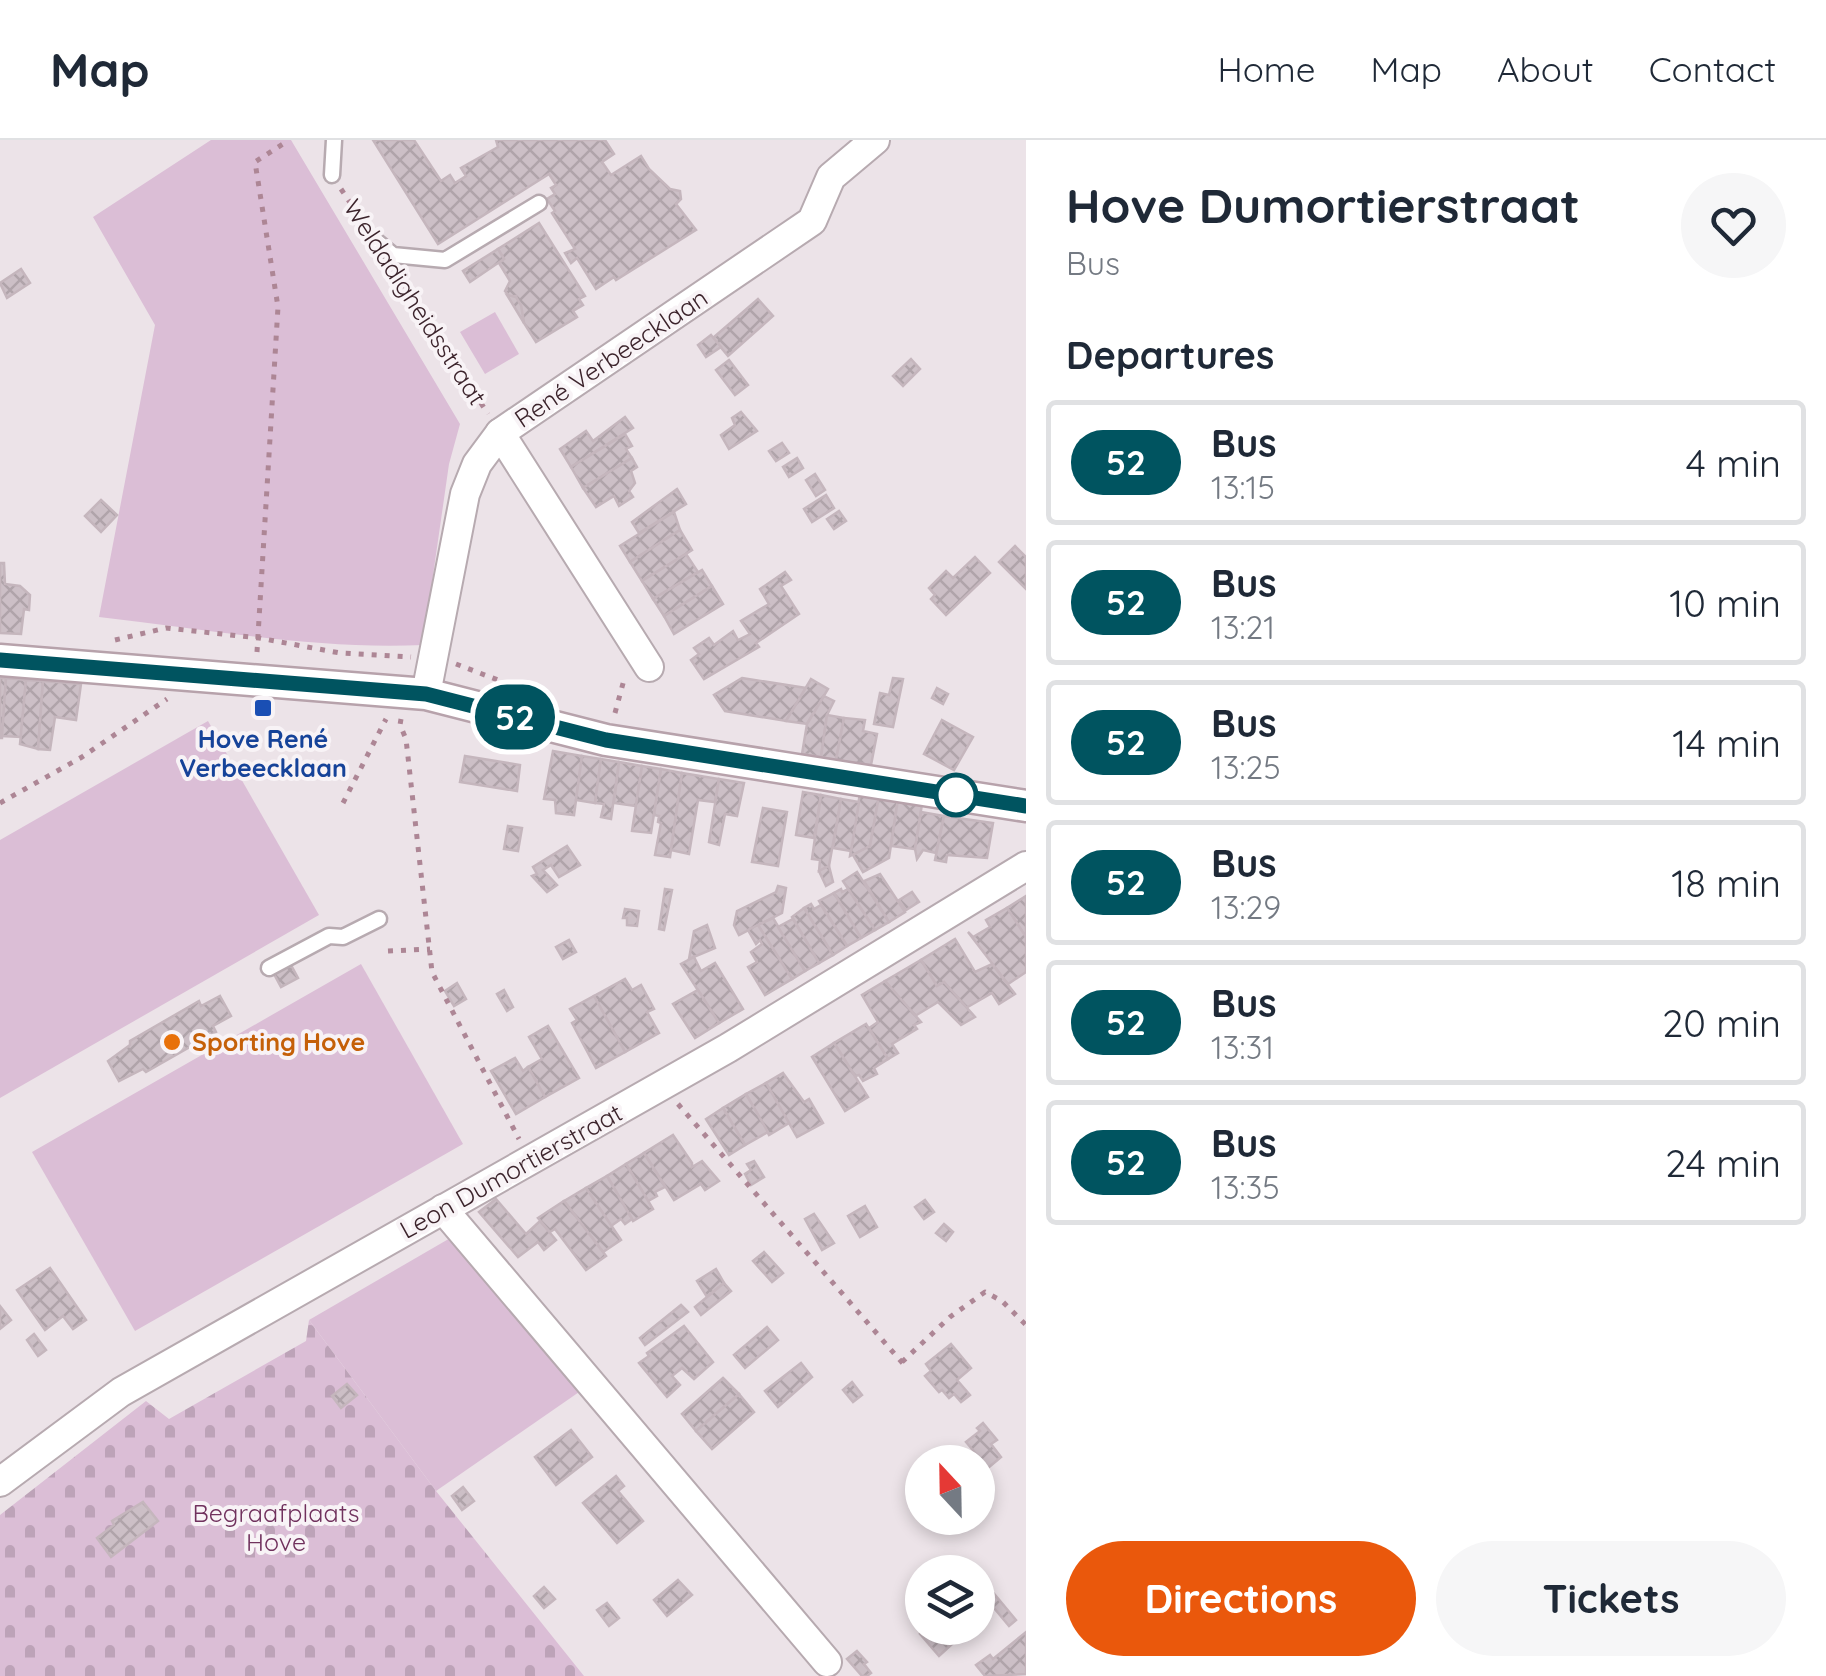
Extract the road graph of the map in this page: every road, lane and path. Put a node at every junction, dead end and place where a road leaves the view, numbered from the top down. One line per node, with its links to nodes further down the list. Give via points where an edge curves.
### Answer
1 (289, 140): 8 (path, via 255,162 278,307)
2 (334, 140): 4 (lane)
3 (875, 140): 7 (street, René Verbeecklaan, via 831,177 812,221)
4 (332, 175): 6 (path, Weldadigheidsstraat)
5 (539, 203): 6 (lane, via 445,260 393,255)
6 (375, 240): 7 (path, Weldadigheidsstraat)
7 (500, 432): 10 (street, Weldadigheidsstraat); 15 (street, René Verbeecklaan, via 465,494)
8 (259, 638): 9 (path, via 166,628); 11 (path)
9 (113, 641)
10 (634, 642): 13 (street, Weldadigheidsstraat); 18 (path)
11 (404, 657)
12 (0, 660): 15 (street)
13 (649, 667)
14 (180, 690): 19 (path)
15 (426, 694): 18 (street)
16 (386, 719): 20 (path)
17 (400, 719): 24 (path)
18 (606, 740): 21 (street)
19 (0, 803)
20 (343, 803)
21 (1026, 806)
22 (1026, 866): 27 (street, Leon Dumortierstraat)
23 (379, 919): 26 (lane)
24 (430, 949): 25 (path); 28 (path, via 432,972)
25 (388, 950)
26 (270, 968)
27 (664, 1084): 28 (street, Leon Dumortierstraat); 30 (path, via 904,1364 985,1292)
28 (529, 1160): 29 (street, Leon Dumortierstraat)
29 (444, 1209): 31 (street, Leon Dumortierstraat, via 121,1392); 32 (street)
30 (1026, 1326)
31 (0, 1482)
32 (827, 1662)

